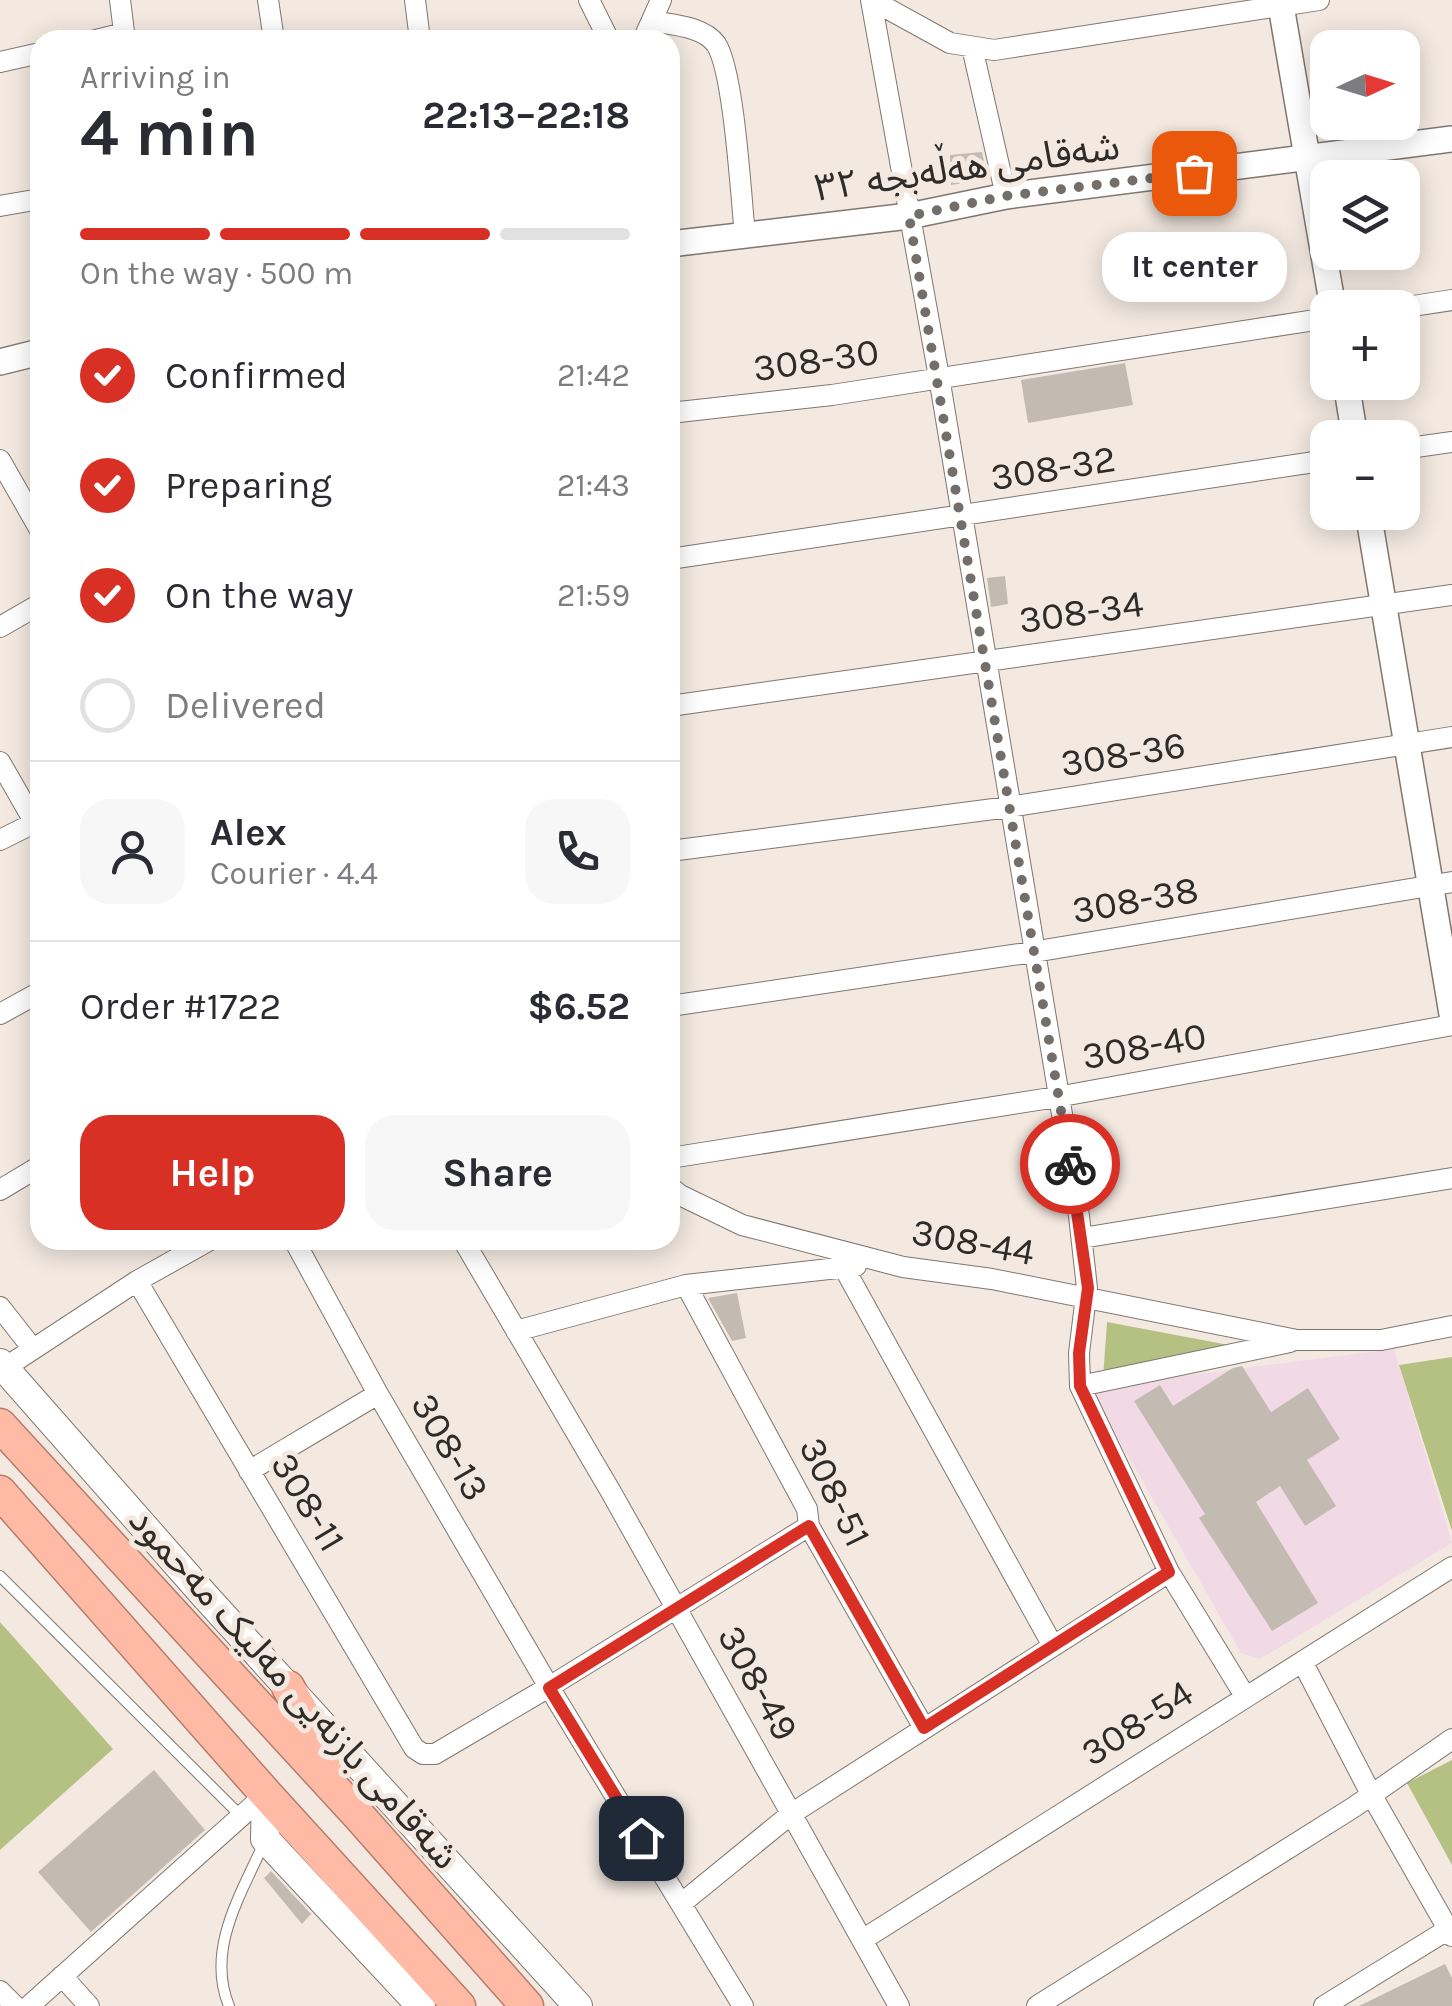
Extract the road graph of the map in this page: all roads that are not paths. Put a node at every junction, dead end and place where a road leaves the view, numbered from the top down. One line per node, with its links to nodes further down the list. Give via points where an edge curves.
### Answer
1 (120, 0): 9 (street)
2 (268, 0): 10 (street)
3 (415, 0): 11 (street)
4 (589, 0): 12 (street)
5 (661, 0): 13 (street)
6 (872, 0): 14 (street, via 950,43); 22 (street)
7 (1318, 0): 8 (street)
8 (1280, 3): 14 (street, via 1058,42 994,50); 18 (street)
9 (124, 30)
10 (272, 30)
11 (419, 30)
12 (603, 30)
13 (647, 30): 23 (street, via 697,30 715,42 732,116)
14 (972, 46): 19 (street)
15 (30, 55): 16 (street)
16 (0, 62)
17 (1452, 139): 18 (street, شەقامی هەڵەبجە ٣٢)
18 (1307, 159): 19 (street, شەقامی هەڵەبجە ٣٢); 25 (street)
19 (1006, 196): 22 (street, شەقامی هەڵەبجە ٣٢)
20 (30, 202): 21 (street)
21 (0, 206)
22 (909, 216): 23 (street, شەقامی هەڵەبجە ٣٢); 31 (street)
23 (745, 235): 24 (street, شەقامی هەڵەبجە ٣٢)
24 (680, 243)
25 (1330, 290)
26 (1452, 300): 27 (street)
27 (1420, 305)
28 (1310, 321): 31 (street, 308-30)
29 (30, 354): 30 (street)
30 (0, 362)
31 (939, 377): 32 (street, 308-30); 38 (street)
32 (680, 412)
33 (1452, 442): 34 (street)
34 (1420, 447)
35 (0, 460): 37 (street)
36 (1310, 463): 38 (street, 308-32)
37 (30, 512)
38 (961, 517): 40 (street, 308-32); 45 (street)
39 (1371, 530): 42 (street)
40 (680, 558)
41 (1452, 595): 42 (street, 308-34)
42 (1384, 604): 45 (street, 308-34); 48 (street)
43 (30, 610): 44 (street)
44 (0, 627)
45 (984, 662): 46 (street, 308-34); 50 (street)
46 (680, 705)
47 (1452, 737): 48 (street, 308-36)
48 (1408, 744): 50 (street, 308-36); 55 (street)
49 (0, 762): 51 (street)
50 (1009, 807): 54 (street, 308-36); 56 (street)
51 (30, 811)
52 (30, 825): 53 (street)
53 (0, 840)
54 (680, 850)
55 (1442, 883): 56 (street, 308-38); 60 (street)
56 (1033, 952): 58 (street, 308-38); 62 (street)
57 (30, 998): 59 (street)
58 (680, 1005)
59 (0, 1014)
60 (1452, 1014)
61 (1452, 1024): 62 (street, 308-40)
62 (1058, 1097): 63 (street, 308-40); 68 (street)
63 (680, 1156)
64 (30, 1172): 66 (street)
65 (1452, 1178): 68 (street)
66 (0, 1190)
67 (680, 1195): 73 (street, 308-44, via 742,1225)
68 (1082, 1238): 76 (street)
69 (193, 1250): 74 (street)
70 (299, 1250): 84 (street, 308-13)
71 (469, 1250): 79 (street, 308-49)
72 (843, 1266): 73 (street); 75 (street); 93 (street)
73 (903, 1267): 76 (street, 308-44)
74 (137, 1282): 81 (street); 86 (street, 308-11)
75 (686, 1285): 79 (street); 88 (street, 308-51, via 807,1509)
76 (1086, 1300): 80 (street, 308-44); 83 (street)
77 (0, 1307): 81 (street)
78 (1452, 1326): 80 (street, 308-44, via 1381,1340)
79 (516, 1331): 92 (street, 308-49)
80 (1296, 1340): 83 (street)
81 (33, 1349): 82 (street)
82 (1, 1367): 95 (main road)
83 (1080, 1386): 90 (street)
84 (378, 1394): 86 (street); 96 (street, 308-13)
85 (0, 1425): 103 (highway, شەقامی بازنەیی مەلیک مەحمود)
86 (248, 1471): 96 (street, 308-11, via 414,1748 435,1754)
87 (0, 1492): 101 (highway)
88 (809, 1526): 92 (street); 98 (street, 308-51)
89 (1452, 1567): 94 (street, 308-54)
90 (1169, 1572): 93 (street); 97 (street)
91 (0, 1576): 101 (lane)
92 (676, 1606): 96 (street); 102 (street, 308-49)
93 (1053, 1646): 98 (street)
94 (1303, 1663): 97 (street, 308-54); 100 (street)
95 (288, 1687): 103 (highway); 119 (main road)
96 (549, 1688): 105 (street, 308-13)
97 (1245, 1696): 107 (street, 308-54)
98 (924, 1728): 102 (street)
99 (1452, 1739): 100 (street)
100 (1371, 1794): 106 (street); 122 (street)
101 (253, 1805): 104 (main road); 109 (street); 116 (highway)
102 (791, 1814): 105 (street); 107 (street, 308-49)
103 (359, 1816): 108 (highway, شەقامی بازنەیی مەلیک مەحمود)
104 (266, 1839): 111 (main road); 115 (lane, via 223,1940 218,1979)
105 (682, 1903): 120 (street, 308-13)
106 (1451, 1931): 123 (street)
107 (862, 1940): 121 (street, 308-49)
108 (492, 1966): 117 (highway, شەقامی بازنەیی مەلیک مەحمود); 118 (highway)
109 (62, 1976): 113 (street); 114 (street)
110 (0, 1991): 112 (street)
111 (413, 2002)
112 (15, 2006)
113 (29, 2006)
114 (89, 2006)
115 (229, 2006)
116 (459, 2006)
117 (527, 2006)
118 (548, 2006)
119 (578, 2006)
120 (744, 2006)
121 (899, 2006)
122 (1037, 2006)
123 (1324, 2006)

